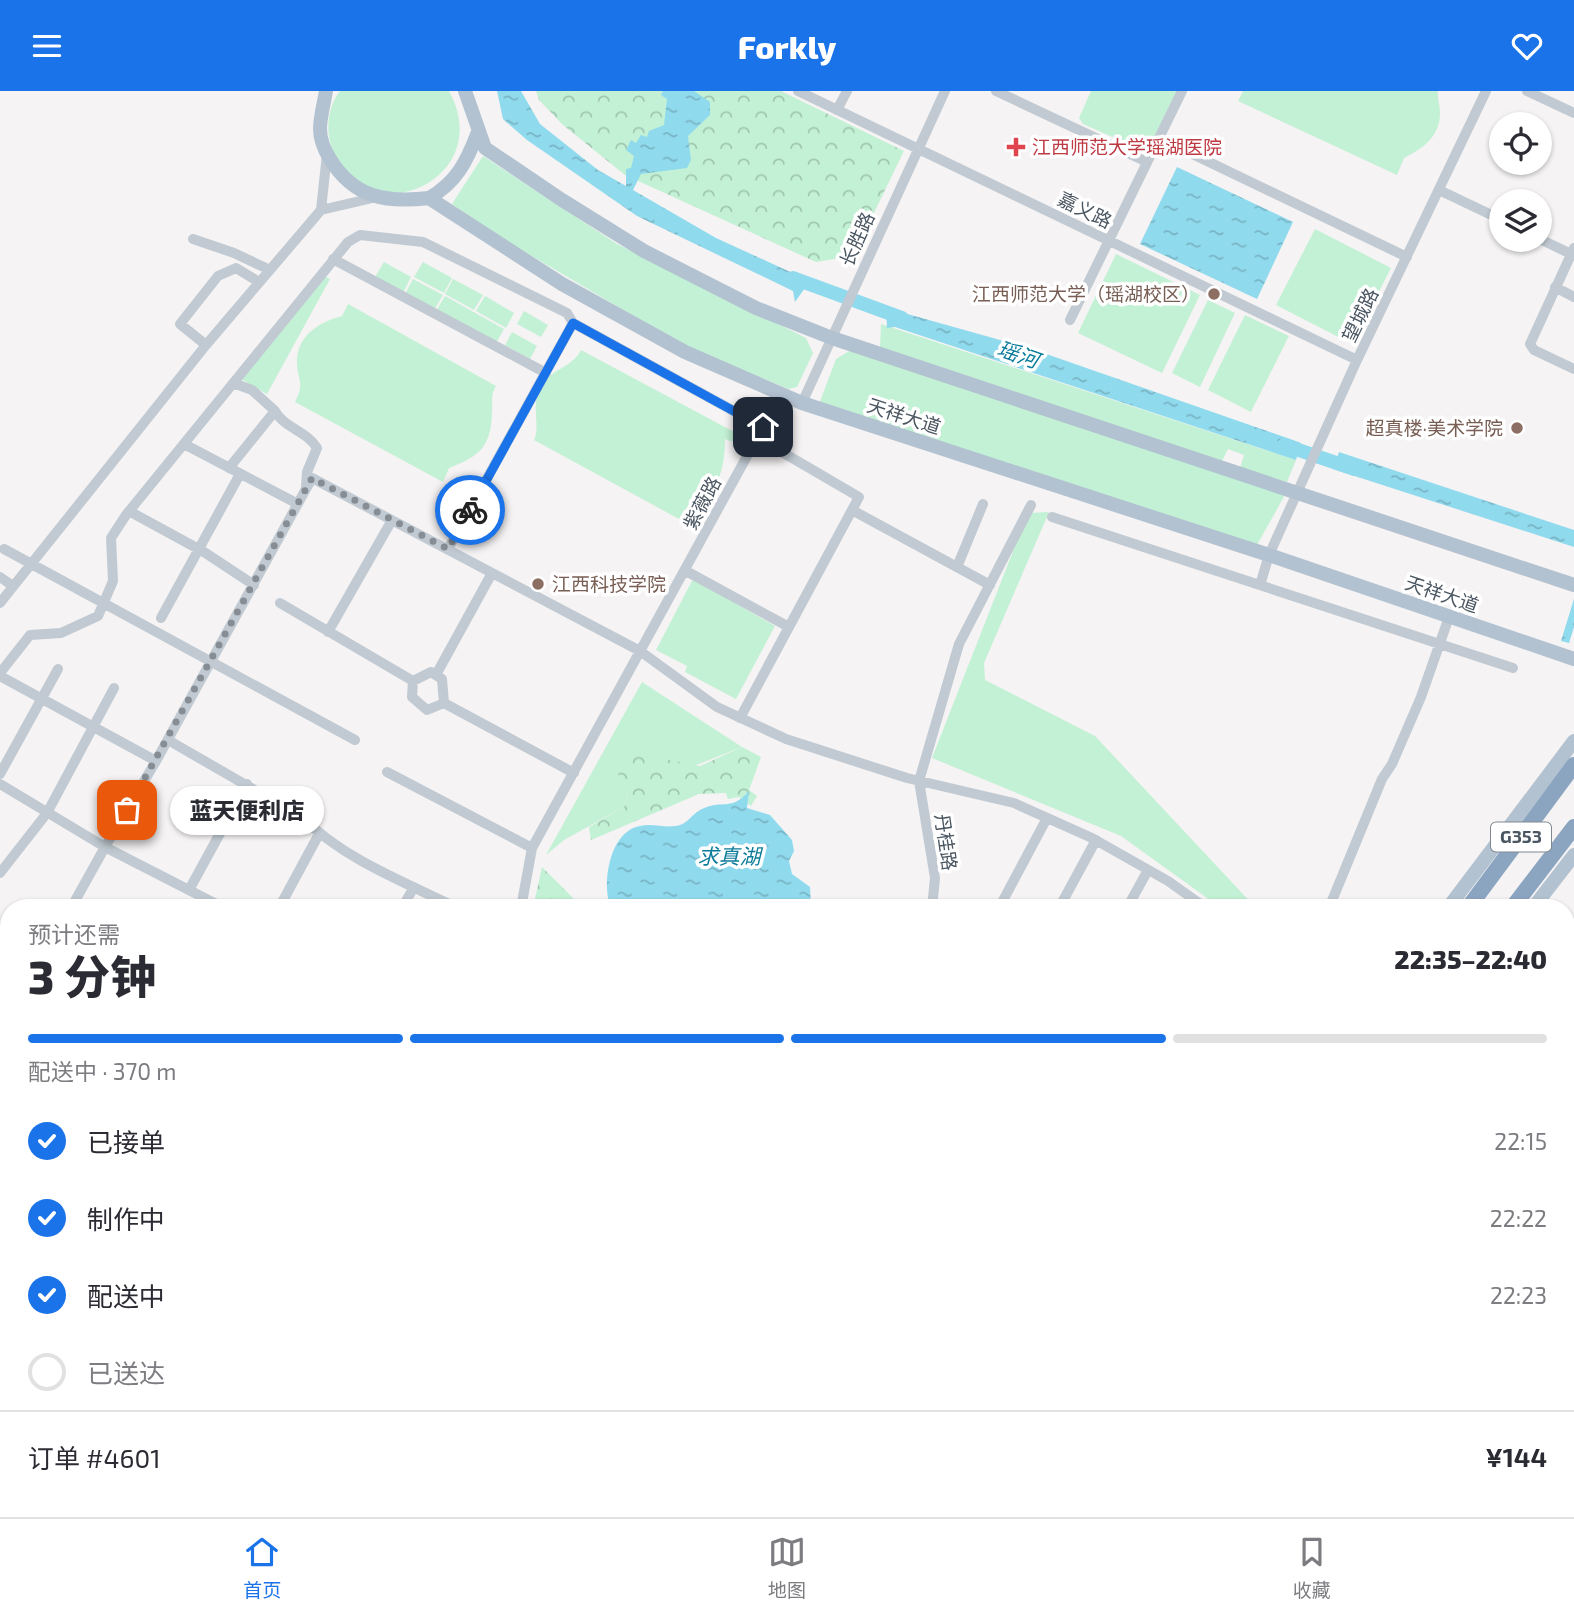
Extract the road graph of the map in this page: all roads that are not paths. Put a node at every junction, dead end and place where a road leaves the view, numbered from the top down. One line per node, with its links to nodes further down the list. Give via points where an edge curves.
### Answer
1 (326, 91): 15 (main road, via 320,129)
2 (465, 91): 12 (main road)
3 (797, 91): 10 (street, 嘉义路)
4 (847, 91): 10 (street)
5 (945, 91): 14 (street, 长胜路)
6 (996, 91): 16 (street)
7 (1182, 91): 13 (street)
8 (1486, 91): 17 (street, 望城路)
9 (1527, 91): 11 (street)
10 (837, 110): 14 (street, 嘉义路)
11 (1574, 113)
12 (478, 132): 19 (main road, via 461,171); 34 (main road, via 485,148 644,251 756,308)
13 (1159, 138): 16 (street); 26 (street)
14 (917, 149): 23 (street, 嘉义路); 34 (street, 长胜路)
15 (327, 154): 18 (main road, via 340,175 358,191); 20 (street)
16 (1147, 162): 23 (street)
17 (1439, 190): 21 (street); 26 (street, 望城路)
18 (377, 197): 19 (main road); 20 (street)
19 (429, 198): 40 (main road, 天祥大道, via 551,277 685,352)
20 (321, 210): 28 (street)
21 (1489, 214)
22 (193, 239): 28 (street)
23 (1109, 241): 32 (street); 36 (street, 嘉义路)
24 (1552, 244): 25 (street)
25 (1572, 251): 30 (street)
26 (1407, 257): 36 (street, 望城路)
27 (333, 259): 33 (street, via 360,235 422,242 567,313); 38 (street); 39 (street)
28 (270, 270): 29 (street)
29 (259, 282): 35 (street); 35 (street, via 236,268 218,276 180,324)
30 (1555, 287): 31 (street); 37 (street, via 1530,344)
31 (1574, 297)
32 (1070, 320)
33 (573, 323): 38 (street); 42 (street, via 763,427)
34 (832, 338): 40 (street, 长胜路); 47 (main road)
35 (206, 345): 59 (street)
36 (1357, 360): 47 (street, 望城路)
37 (1574, 369)
38 (546, 373): 56 (street)
39 (233, 383): 41 (street, via 251,390); 43 (street)
40 (802, 403): 58 (main road, 天祥大道)
41 (275, 411): 44 (street); 46 (street, via 317,448)
42 (758, 438): 51 (street, via 859,496); 61 (street, 紫薇路)
43 (184, 444): 44 (street); 52 (street)
44 (229, 468): 45 (street)
45 (240, 474): 48 (street); 57 (street)
46 (306, 487): 48 (street); 54 (street, via 312,478)
47 (1300, 487): 58 (street, 望城路); 67 (main road)
48 (298, 504): 64 (street)
49 (983, 504): 60 (street)
50 (1031, 505): 65 (street)
51 (852, 510): 60 (street); 74 (street)
52 (129, 512): 57 (street); 71 (street, via 111,538 113,582)
53 (1052, 517): 66 (street)
54 (392, 520): 56 (street); 75 (street)
55 (5, 549): 59 (street)
56 (448, 549): 62 (street)
57 (199, 550): 64 (street); 73 (street)
58 (1269, 555): 66 (street, 望城路); 72 (main road, 天祥大道)
59 (32, 565): 68 (street); 71 (street)
60 (957, 567): 65 (street)
61 (685, 571): 74 (street); 77 (street, 紫薇路)
62 (492, 573): 77 (street); 82 (street)
63 (0, 577): 68 (street)
64 (254, 585): 79 (street)
65 (990, 585): 98 (street, via 959,644)
66 (1261, 585): 76 (street)
67 (1574, 585)
68 (13, 586): 69 (street)
69 (0, 603)
70 (280, 603): 75 (street)
71 (103, 604): 79 (street); 83 (street, via 98,616 81,626 30,635)
72 (1449, 617): 76 (street); 78 (main road, 天祥大道)
73 (161, 618)
74 (789, 627): 88 (street)
75 (328, 632): 84 (street)
76 (1439, 644): 80 (street); 124 (street, via 1421,697)
77 (642, 652): 88 (street, via 717,707); 97 (street, 紫薇路)
78 (1574, 659)
79 (211, 661): 90 (street); 91 (street)
80 (1513, 668)
81 (58, 669): 86 (street)
82 (437, 673): 84 (street); 87 (street, via 444,685)
83 (0, 675): 86 (street)
84 (412, 681): 87 (street, via 412,697 420,707 427,710)
85 (114, 688): 89 (street)
86 (42, 699): 89 (street); 96 (street)
87 (444, 702): 97 (street)
88 (740, 718): 98 (street, via 786,739)
89 (92, 726): 93 (street); 101 (street)
90 (168, 740): 93 (street); 100 (street)
91 (355, 740)
92 (1574, 741): 125 (main road)
93 (156, 761): 106 (street)
94 (1574, 765): 126 (highway, G353)
95 (387, 772): 107 (street)
96 (0, 773)
97 (574, 773): 107 (street, 紫薇路)
98 (919, 781): 102 (street, via 1014,803); 119 (street, 丹桂路, via 935,878)
99 (0, 785): 101 (street)
100 (247, 785): 104 (street, via 303,818); 112 (street)
101 (47, 813): 106 (street); 110 (street)
102 (1047, 818): 105 (street); 120 (street)
103 (1574, 827): 127 (highway, G353)
104 (319, 834): 111 (street); 115 (street)
105 (1096, 840): 109 (street); 121 (street)
106 (105, 847): 112 (street); 113 (street)
107 (532, 848): 118 (street, 紫薇路)
108 (1574, 855): 128 (main road)
109 (1148, 870): 122 (street); 123 (street)
110 (0, 873)
111 (414, 887): 116 (street); 117 (street)
112 (189, 890): 114 (street)
113 (76, 899)
114 (206, 899)
115 (284, 899)
116 (407, 899)
117 (439, 899)
118 (523, 899)
119 (933, 899)
120 (1004, 899)
121 (1064, 899)
122 (1132, 899)
123 (1190, 899)
124 (1333, 899)
125 (1455, 899)
126 (1475, 899)
127 (1519, 899)
128 (1540, 899)

